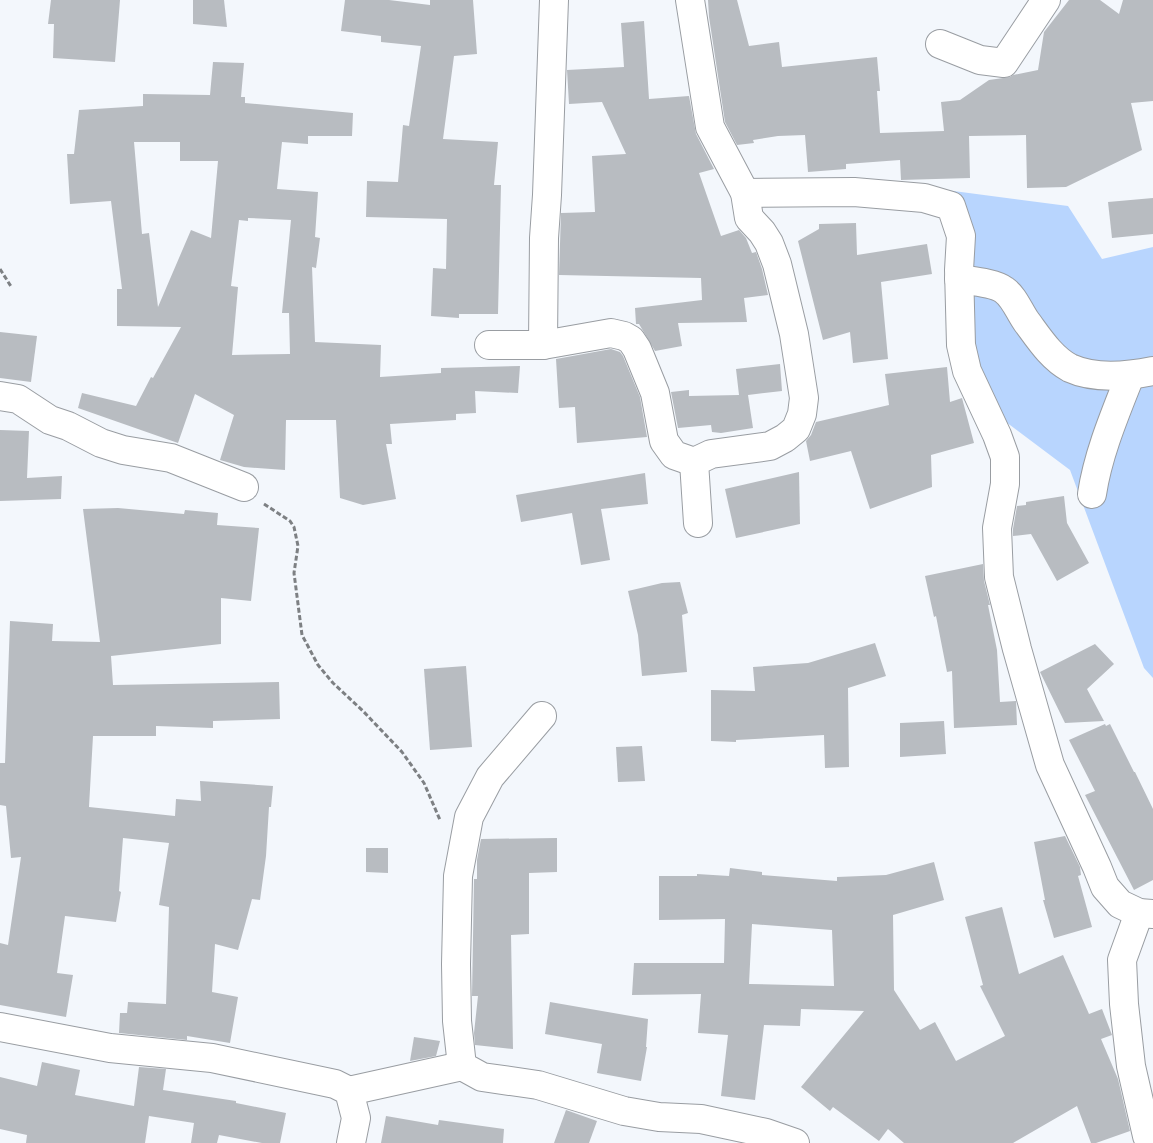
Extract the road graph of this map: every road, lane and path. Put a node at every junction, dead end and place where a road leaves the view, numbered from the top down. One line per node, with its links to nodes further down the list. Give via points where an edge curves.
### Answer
1 (554, 0): 10 (street)
2 (690, 0): 5 (street, via 710,127)
3 (1046, 0): 4 (street, via 1004,63 980,60)
4 (940, 44)
5 (745, 192): 7 (street, via 854,192 924,198 951,206 961,236); 13 (street, via 749,218 766,238 776,264 794,334 804,398 802,414 796,428 770,446 711,454)
6 (0, 270): 8 (path)
7 (959, 279): 11 (street, via 1002,288 1048,350 1069,368 1084,372); 19 (street, via 963,356 1005,457 1005,484 997,528 999,577 1050,765 1105,887 1120,904)
8 (12, 288)
9 (489, 345): 10 (street)
10 (543, 345): 13 (street, via 611,333 631,340 655,393 664,442 674,455)
11 (1141, 373): 15 (street, via 1117,408)
12 (0, 396): 14 (street, via 18,399 50,420 101,442 123,450 171,458)
13 (694, 462): 16 (street)
14 (244, 487): 18 (path, via 294,527 298,546 294,573 302,635 318,665 402,752 424,783)
15 (1092, 494)
16 (698, 523)
17 (542, 716): 21 (street, via 490,777 469,817 458,876 456,944 457,1021)
18 (442, 826)
19 (1146, 913): 23 (street, via 1122,960 1131,1066)
20 (0, 1027): 22 (street, via 110,1048 212,1058 335,1084)
21 (462, 1066): 22 (street); 25 (street, via 482,1077 538,1085 624,1111 701,1119 766,1132)
22 (349, 1091): 24 (street, via 356,1118)
23 (1147, 1136)
24 (351, 1143)
25 (795, 1143)

